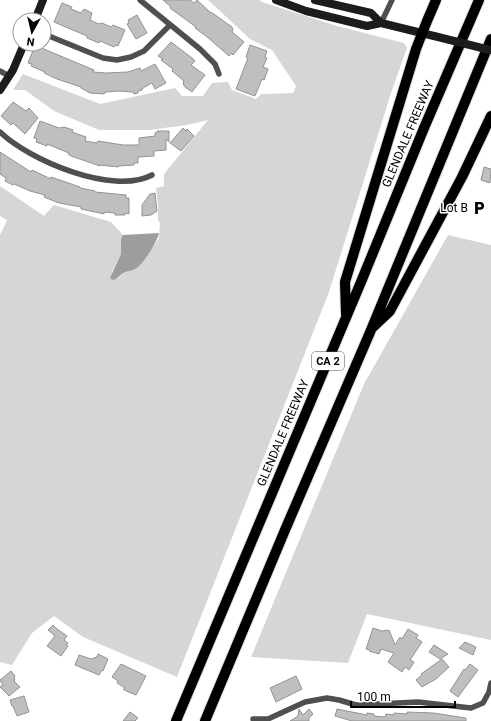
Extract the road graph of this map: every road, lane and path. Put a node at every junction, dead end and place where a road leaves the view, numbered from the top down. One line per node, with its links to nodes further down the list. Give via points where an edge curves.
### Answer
1 (44, 0): 8 (street)
2 (140, 0): 10 (street)
3 (276, 0): 9 (street, via 306,11 367,26)
4 (315, 0): 9 (street, via 371,13)
5 (392, 0): 9 (street)
6 (436, 0): 11 (highway)
7 (479, 0): 23 (highway, GLENDALE FREEWAY / CA 2)
8 (39, 12)
9 (381, 22): 11 (street)
10 (170, 25): 12 (street, via 144,51 117,60 103,58); 17 (street, via 200,49 215,64)
11 (422, 33): 14 (street, bridge); 23 (highway, via 345,282)
12 (52, 37)
13 (491, 39): 24 (highway, CA 2)
14 (491, 50)
15 (20, 52): 18 (street)
16 (0, 71): 18 (street)
17 (219, 74)
18 (9, 76): 19 (street)
19 (0, 90)
20 (491, 116): 24 (highway, via 462,177 390,311)
21 (0, 132): 22 (street, via 10,142 32,155 88,176 125,181 145,179)
22 (152, 175)
23 (346, 318): 27 (highway, GLENDALE FREEWAY / CA 2)
24 (370, 330): 28 (highway, CA 2)
25 (491, 683): 26 (street, via 483,703 471,708 418,702 356,705 327,698 305,702 268,719)
26 (253, 719)
27 (176, 721)
28 (205, 721)

